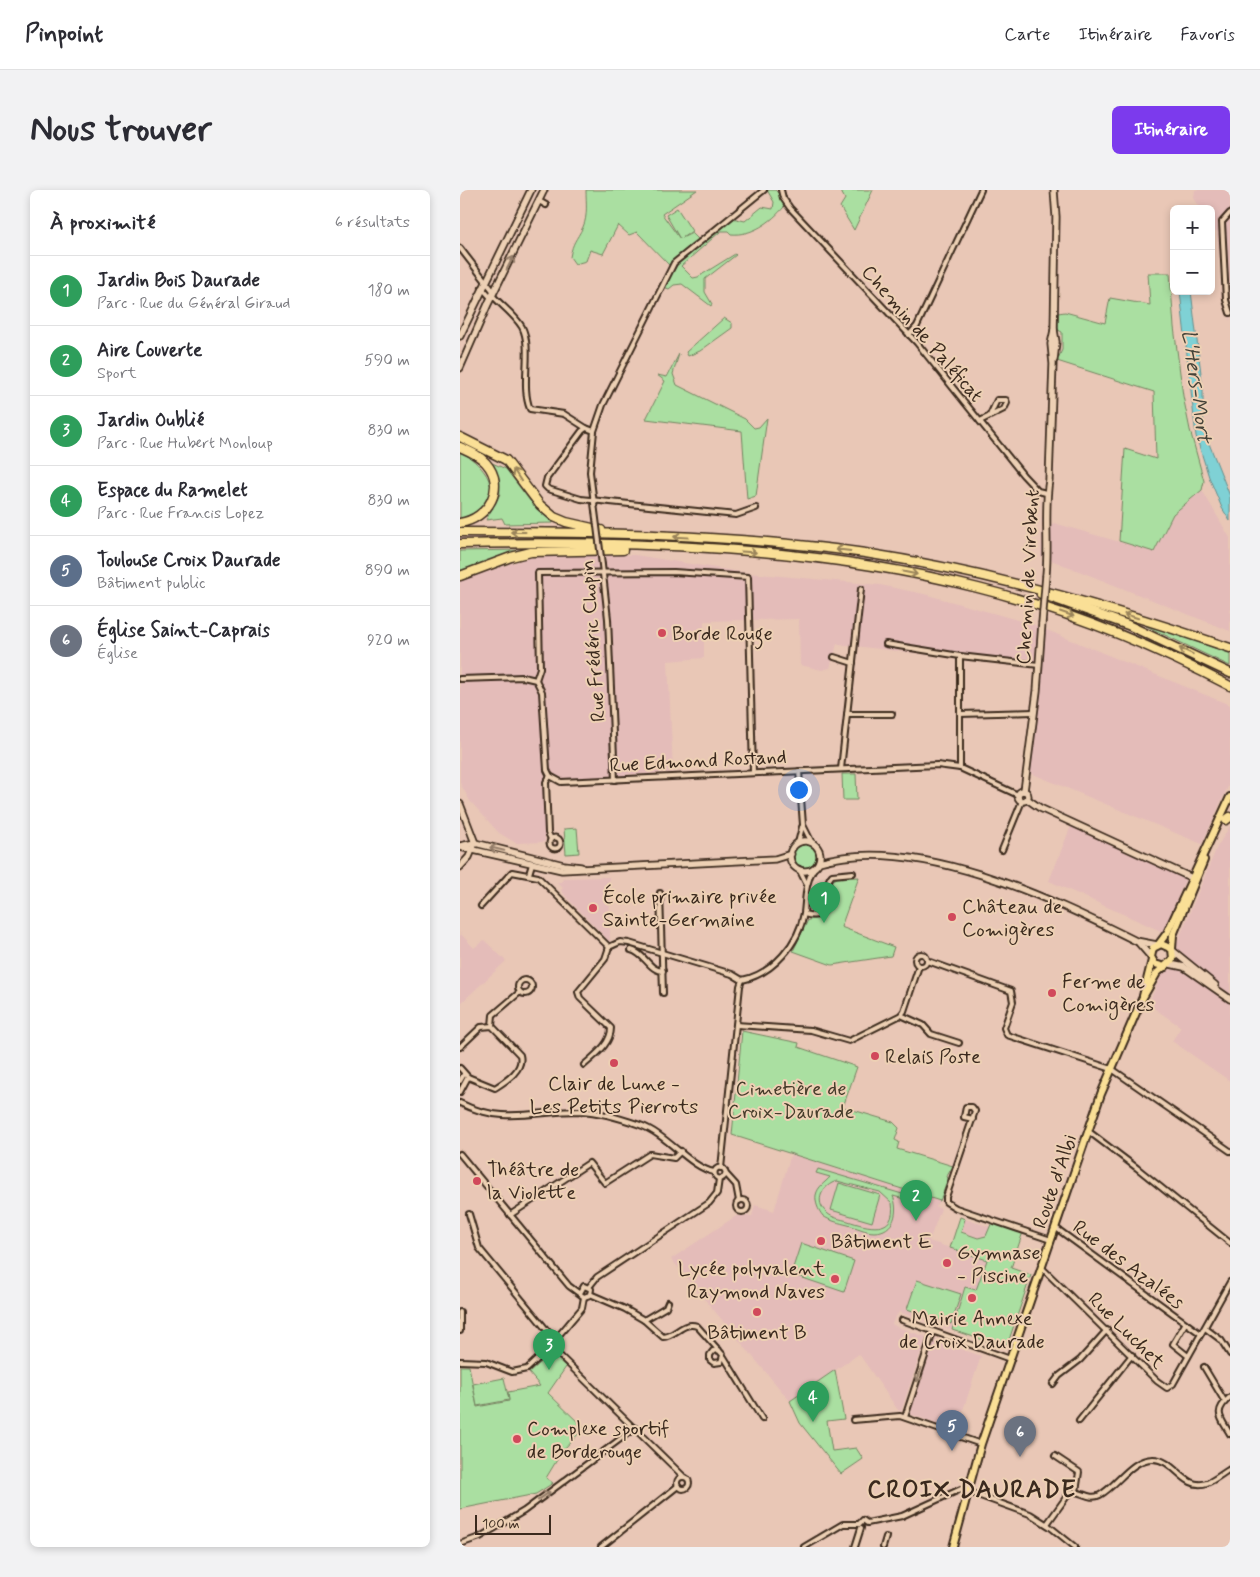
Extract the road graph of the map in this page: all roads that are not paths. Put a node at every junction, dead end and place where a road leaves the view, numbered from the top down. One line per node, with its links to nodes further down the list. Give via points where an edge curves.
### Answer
1 (531, 190): 11 (street)
2 (544, 190): 7 (street)
3 (764, 190): 20 (street, Rue Frédéric Chopin, via 674,263 603,405)
4 (781, 190): 14 (street, Chemin de Paléficat, via 790,208)
5 (981, 190): 14 (street, via 917,326)
6 (1054, 190): 25 (street, Chemin de Virebent, via 1056,349)
7 (539, 201): 8 (street); 12 (street, one-way to 7)
8 (546, 205)
9 (1230, 213): 13 (street, via 1222,222)
10 (460, 248): 11 (street)
11 (483, 285): 12 (street); 15 (street)
12 (493, 296): 16 (street); 19 (street, via 515,317 524,333 526,398 530,409 564,414)
13 (1229, 310)
14 (909, 335): 18 (street, Chemin de Paléficat)
15 (460, 336)
16 (460, 368)
17 (990, 415): 17 (street, via 1004,409 1006,400 997,400); 18 (street)
18 (980, 421): 25 (street, Chemin de Paléficat, via 1022,475 1038,491)
19 (586, 428): 20 (street); 26 (street, via 545,483 548,489)
20 (594, 430): 26 (street, Rue Frédéric Chopin, via 590,462)
21 (460, 432): 23 (highway)
22 (460, 437): 23 (highway)
23 (468, 440): 30 (highway, one-way to 23, via 573,524 554,516 540,505 506,460)
24 (460, 447): 28 (highway, via 486,464 492,472 495,488 485,511 474,520)
25 (1046, 493): 42 (street, Chemin de Virebent, bridge, via 1046,575)
26 (593, 501): 27 (street, via 736,515); 34 (street, Rue Frédéric Chopin, bridge)
27 (756, 508)
28 (460, 523)
29 (460, 532): 30 (highway, one-way to 29)
30 (621, 533): 33 (highway, one-way to 30, via 821,548)
31 (460, 544): 32 (highway)
32 (700, 549): 35 (highway, via 540,551 511,557); 46 (highway, one-way to 46, via 839,561 979,588 1049,608 1124,636)
33 (959, 571): 38 (highway, one-way to 33, via 1052,592); 43 (highway, one-way to 33, via 1162,640 1088,610)
34 (603, 574): 45 (street, via 538,574 540,668); 54 (street, via 674,572 748,576); 56 (street, Rue Frédéric Chopin)
35 (460, 576)
36 (861, 589): 41 (street)
37 (886, 644): 39 (street)
38 (1230, 648)
39 (960, 656): 42 (street); 50 (street)
40 (834, 657): 41 (street)
41 (853, 663): 48 (street)
42 (1039, 665): 47 (street, Chemin de Virebent)
43 (1230, 673)
44 (460, 679): 45 (street, via 523,677)
45 (536, 680): 55 (street, via 542,692 546,764)
46 (1230, 686)
47 (1034, 712): 50 (street); 58 (street, Chemin de Virebent, via 1024,791 1028,794)
48 (847, 714): 49 (street); 52 (street)
49 (892, 714)
50 (960, 714): 51 (street)
51 (960, 768): 52 (street, Rue Edmond Rostand, via 938,765); 58 (street, Rue Edmond Rostand)
52 (841, 769): 53 (street, Rue Edmond Rostand)
53 (799, 771): 54 (street, Rue Edmond Rostand); 61 (street)
54 (753, 773): 56 (street, Rue Edmond Rostand)
55 (550, 776): 56 (street, Rue Edmond Rostand, via 561,782); 63 (street, via 546,786)
56 (615, 780)
57 (1230, 797): 62 (main road)
58 (1022, 798): 68 (street); 86 (street, Rue Edmond Rostand)
59 (460, 804): 64 (street)
60 (1229, 817): 62 (main road)
61 (803, 825): 65 (street); 66 (street)
62 (1213, 838): 72 (main road)
63 (551, 839)
64 (475, 843): 67 (street); 69 (street); 80 (street, one-way to 64)
65 (812, 843): 66 (street); 70 (street)
66 (798, 844): 71 (street)
67 (460, 847): 69 (street)
68 (1002, 850)
69 (473, 851): 76 (street); 79 (street)
70 (820, 852): 73 (street); 75 (street)
71 (791, 854): 74 (street); 77 (street)
72 (1205, 854): 86 (main road); 95 (main road, via 1173,935)
73 (840, 857): 75 (street); 91 (street, via 902,858 969,870 1031,892)
74 (775, 859): 77 (street); 80 (street)
75 (819, 862): 81 (street)
76 (532, 864): 78 (street); 84 (street)
77 (793, 864): 82 (street)
78 (541, 866): 80 (street, via 562,870); 85 (street)
79 (460, 867)
80 (588, 868)
81 (814, 868): 82 (street); 87 (street)
82 (799, 869): 87 (street)
83 (853, 873): 90 (street, via 832,875 827,882 822,913)
84 (529, 874): 85 (street); 89 (street, via 517,871 509,874)
85 (538, 877): 93 (street)
86 (1192, 878): 92 (main road, via 1168,933)
87 (806, 886): 90 (street)
88 (660, 894): 96 (street)
89 (481, 906)
90 (804, 914): 102 (street, via 791,944 778,961 764,972)
91 (1136, 941): 92 (street); 97 (street)
92 (1158, 945): 95 (main road, via 1165,944); 97 (main road, via 1152,950)
93 (609, 947): 96 (street, via 624,942); 113 (street, via 605,959 578,992 580,998 611,1028 606,1043)
94 (632, 950): 101 (street, via 654,969)
95 (1173, 950): 99 (main road, via 1174,957); 104 (street)
96 (662, 953): 101 (street); 102 (street)
97 (1151, 958): 99 (main road, via 1155,964); 107 (main road, Route d'Albi)
98 (928, 961): 100 (street); 100 (street, via 926,956 919,954 915,960); 115 (street, via 1011,992 1013,1002 1004,1028 1007,1035)
99 (1167, 965): 104 (street, via 1182,966); 107 (main road, Route d'Albi, via 1157,973)
100 (919, 966): 108 (street)
101 (663, 971): 105 (street)
102 (742, 980): 109 (street)
103 (520, 992): 110 (street, via 493,1015)
104 (1221, 992): 106 (street)
105 (662, 993)
106 (1230, 999)
107 (1142, 1000): 115 (main road, Route d'Albi)
108 (901, 1015): 109 (street, via 849,1041 811,1030); 111 (street, via 923,1025 931,1034)
109 (736, 1024): 126 (street)
110 (492, 1026): 112 (street, via 481,1027); 117 (street, via 520,1055 518,1069 494,1088)
111 (959, 1043)
112 (460, 1047)
113 (584, 1065)
114 (460, 1068): 116 (street)
115 (1112, 1068): 122 (main road, Route d'Albi); 124 (street)
116 (464, 1074): 117 (street); 118 (street)
117 (468, 1077): 119 (street)
118 (460, 1081)
119 (460, 1092)
120 (460, 1103): 123 (street, via 489,1115 586,1112 640,1125)
121 (973, 1119): 121 (street, via 976,1111 972,1107 966,1108 964,1117); 134 (street, via 946,1202)
122 (1088, 1132): 133 (main road, Route d'Albi); 135 (street)
123 (681, 1151): 127 (street, via 704,1169); 132 (street, via 674,1158 650,1154 605,1183 589,1163)
124 (1230, 1151)
125 (460, 1154): 132 (street)
126 (721, 1168): 127 (street); 128 (street)
127 (714, 1172): 129 (street)
128 (726, 1174): 129 (street); 130 (street, via 734,1181)
129 (719, 1179): 140 (street, via 717,1193 709,1204 597,1277)
130 (739, 1201)
131 (469, 1214): 153 (street, via 479,1248)
132 (510, 1215): 138 (street)
133 (1056, 1228): 134 (main road, Route d'Albi); 147 (street, Rue des Azalées)
134 (1051, 1240): 136 (main road, Route d'Albi)
135 (1230, 1243)
136 (1042, 1268): 149 (street, Rue Luchet); 160 (main road, Route d'Albi)
137 (1230, 1282): 148 (street, Rue Luchet)
138 (572, 1287): 139 (street); 142 (street)
139 (583, 1287): 140 (street); 142 (street)
140 (589, 1287): 141 (street)
141 (590, 1294): 142 (street); 145 (street, via 625,1308)
142 (582, 1295): 153 (street, via 582,1308)
143 (668, 1302): 145 (street, via 666,1307)
144 (460, 1312): 150 (street)
145 (644, 1320): 155 (street, via 663,1337 688,1324 697,1326)
146 (902, 1320): 151 (street)
147 (1185, 1324): 152 (street, Rue des Azalées); 158 (street, Rue des Azalées, via 1173,1344)
148 (1205, 1328): 152 (street, Rue Luchet); 156 (street, via 1218,1336)
149 (1106, 1330): 157 (street, Rue Luchet); 163 (street)
150 (460, 1331)
151 (933, 1332): 160 (street); 166 (street, one-way to 166)
152 (1200, 1334): 158 (street, Rue Luchet)
153 (555, 1340): 154 (street)
154 (550, 1346): 161 (street, via 533,1365 520,1372 504,1370 486,1362); 170 (street)
155 (718, 1350): 159 (street); 159 (street, via 711,1352 710,1360 719,1363)
156 (1230, 1354)
157 (1132, 1355): 158 (street, Rue Luchet, via 1167,1388 1173,1384); 169 (street)
158 (1188, 1356)
159 (724, 1357): 167 (street)
160 (1011, 1359): 172 (main road, Route d'Albi)
161 (460, 1361)
162 (1204, 1368): 165 (street)
163 (1053, 1384)
164 (1230, 1397): 165 (street)
165 (1225, 1402): 171 (street, via 1220,1406 1219,1415)
166 (905, 1417): 168 (street, via 896,1415); 172 (street)
167 (762, 1419)
168 (853, 1420)
169 (1079, 1421)
170 (635, 1428): 175 (street); 182 (street, one-way to 170, via 480,1537 524,1511)
171 (1230, 1434)
172 (981, 1444): 177 (main road, Route d'Albi)
173 (1055, 1456): 178 (street, via 1079,1472)
174 (1230, 1469): 178 (street, via 1198,1484 1189,1481 1164,1461 1148,1460 1136,1465 1100,1494 1090,1497)
175 (683, 1476): 176 (street, via 678,1479); 176 (street, via 688,1480 688,1486 683,1489)
176 (678, 1486): 183 (street)
177 (967, 1491): 179 (street, via 1030,1514); 180 (street, via 958,1490 902,1516); 187 (main road, Route d'Albi)
178 (1076, 1492): 179 (street, via 1069,1494)
179 (1047, 1524): 188 (street)
180 (860, 1526): 184 (street, via 843,1524); 185 (street)
181 (886, 1538): 186 (street)
182 (460, 1544)
183 (601, 1547)
184 (804, 1547)
185 (855, 1547)
186 (883, 1547)
187 (953, 1547)
188 (1075, 1547)

